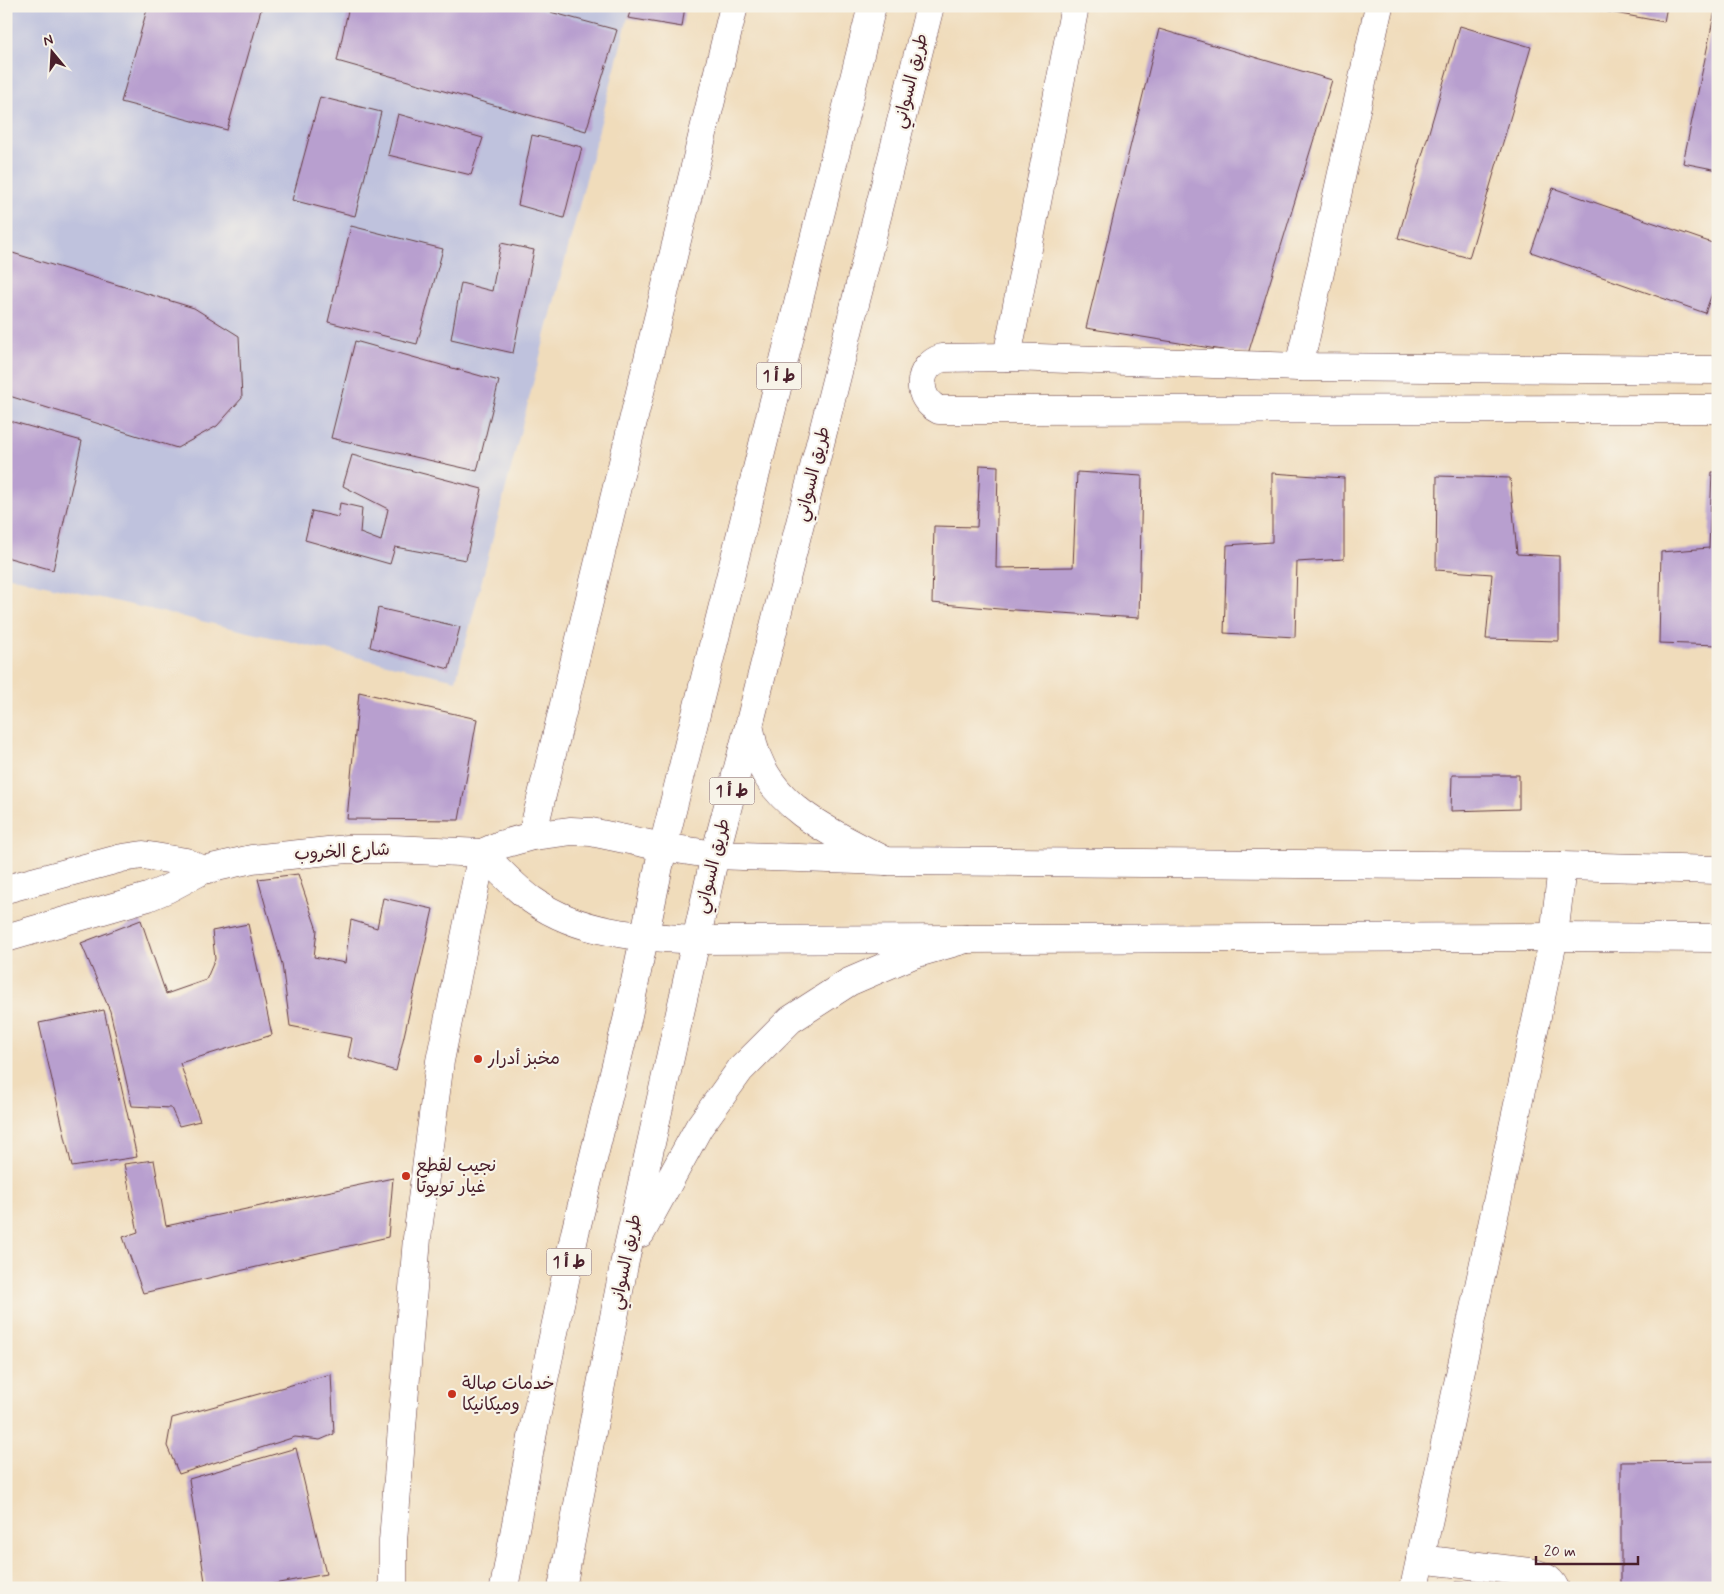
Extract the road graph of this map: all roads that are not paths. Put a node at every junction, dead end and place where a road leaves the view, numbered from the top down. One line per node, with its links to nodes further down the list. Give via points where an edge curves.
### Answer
1 (734, 6): 11 (main road)
2 (872, 6): 12 (main road, ط أ 1)
3 (930, 6): 10 (main road, طريق السواني / ط أ 1)
4 (1075, 6): 6 (main road)
5 (1379, 6): 7 (main road)
6 (1006, 357): 7 (main road); 9 (main road, via 934,360 923,373 925,400 939,410)
7 (1299, 367): 8 (main road)
8 (1718, 370)
9 (1718, 409)
10 (749, 726): 14 (main road, طريق السواني / ط أ 1); 15 (main road, via 757,757 772,785 794,808 820,826)
11 (532, 836): 12 (main road, شارع الخروب, via 591,832); 13 (main road, شارع الخروب)
12 (663, 847): 14 (main road, شارع الخروب); 20 (main road, ط أ 1)
13 (482, 853): 17 (main road, شارع الخروب, via 347,849 252,859); 20 (main road, via 510,883 558,914 587,927); 28 (main road, via 440,1061 417,1238 394,1522)
14 (715, 855): 15 (main road, شارع الخروب); 25 (main road, طريق السواني / ط أ 1)
15 (886, 861): 16 (main road, شارع الخروب)
16 (1562, 866): 18 (main road, شارع الخروب); 21 (main road)
17 (203, 870): 19 (main road, via 186,862 143,855); 22 (main road, شارع الخروب, via 148,897)
18 (1718, 870)
19 (6, 890)
20 (643, 937): 25 (main road); 29 (main road, ط أ 1, via 534,1426)
21 (1554, 937): 23 (main road); 24 (main road); 27 (main road)
22 (6, 938)
23 (1718, 938)
24 (966, 939): 25 (main road); 26 (main road, via 914,954 849,982 790,1020 740,1070 699,1127)
25 (696, 940): 26 (main road, طريق السواني / ط أ 1)
26 (624, 1265): 30 (main road, طريق السواني / ط أ 1)
27 (1420, 1559): 31 (main road); 32 (main road, via 1529,1572 1542,1575)
28 (393, 1588)
29 (504, 1588)
30 (562, 1588)
31 (1414, 1588)
32 (1555, 1588)

